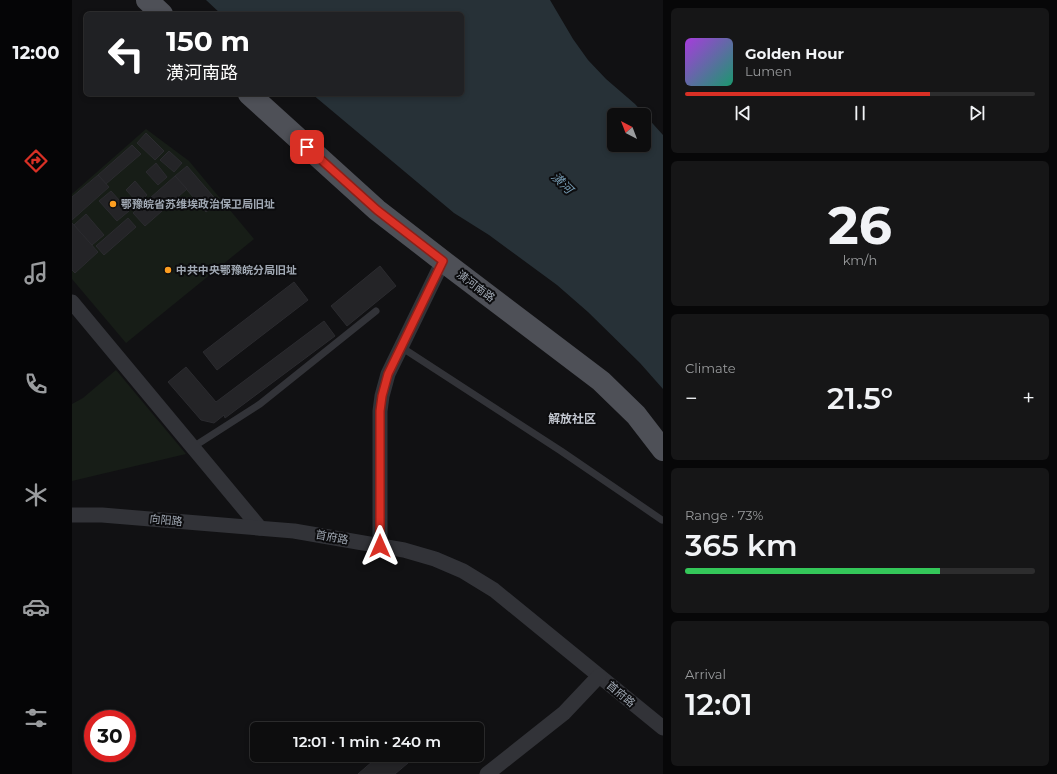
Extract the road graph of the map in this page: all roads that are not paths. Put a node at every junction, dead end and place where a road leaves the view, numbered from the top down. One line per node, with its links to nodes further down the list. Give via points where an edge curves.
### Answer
1 (147, 0): 2 (main road)
2 (160, 12)
3 (251, 96): 4 (main road, 潢河南路, via 377,210)
4 (443, 261): 7 (street); 9 (main road, 潢河南路, via 601,381 636,415)
5 (72, 302): 8 (street)
6 (376, 311): 8 (lane, via 260,404)
7 (401, 347): 11 (lane); 13 (street, via 388,374 380,411)
8 (193, 447): 12 (street)
9 (663, 450)
10 (72, 514): 12 (street, 向阳路, via 102,514)
11 (662, 520)
12 (260, 528): 13 (street, 首府路, via 294,531)
13 (380, 546): 14 (street, 首府路, via 435,558 477,579 511,603)
14 (599, 676): 15 (street, 首府路); 16 (street, via 564,713)
15 (663, 728)
16 (487, 774)

